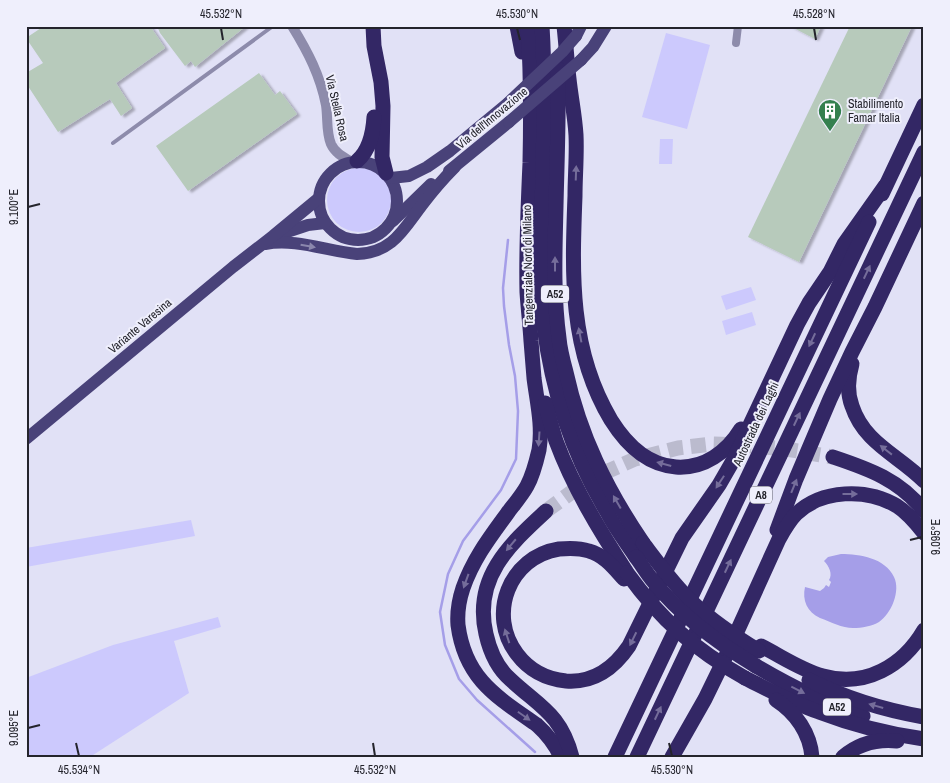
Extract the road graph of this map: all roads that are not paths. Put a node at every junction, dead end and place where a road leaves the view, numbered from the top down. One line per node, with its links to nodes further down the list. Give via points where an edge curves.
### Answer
1 (273, 26): 14 (lane)
2 (292, 26): 17 (street, Via Stella Rosa, via 312,60 326,105 332,145 340,155)
3 (365, 26): 17 (highway, via 374,95 374,122 369,145 362,157)
4 (373, 26): 19 (highway, via 383,100 382,157)
5 (517, 26): 16 (highway, via 525,76)
6 (528, 26): 16 (highway)
7 (542, 26): 36 (highway, Tangenziale Nord di Milano / A52, via 541,289 548,353 558,400 593,488 607,514)
8 (557, 26): 36 (highway, Tangenziale Nord di Milano / A52, one-way to 8, via 577,415 559,340 555,279)
9 (606, 26): 18 (main road, Via dell'Innovazione, bridge, via 593,48 581,60)
10 (738, 26): 12 (street)
11 (574, 29): 19 (main road, Via dell'Innovazione, bridge, via 562,52 450,151 409,176); 29 (highway, one-way to 11, via 732,442 720,454 702,463 682,467 652,461 634,448 615,426 591,377 576,312 573,250 576,136 569,79)
12 (736, 43)
13 (924, 105): 20 (highway, Autostrada dei Laghi / A8)
14 (113, 144)
15 (924, 152): 49 (highway, A8, one-way to 15)
16 (530, 160): 28 (highway, via 527,266)
17 (354, 161): 19 (main road, via 376,165); 21 (main road, via 338,166 328,174)
18 (455, 167): 24 (main road, Via dell'Innovazione); 26 (main road, one-way to 18, via 287,242 357,254 378,250 396,239)
19 (389, 176): 24 (main road, via 398,198)
20 (885, 186): 29 (highway, via 808,303); 48 (highway, Autostrada dei Laghi / A8, one-way to 48)
21 (319, 198): 23 (main road); 25 (main road, Variante Varesina)
22 (924, 203): 27 (highway)
23 (325, 222): 24 (main road, via 340,236 353,240 374,237); 25 (main road, Variante Varesina)
24 (390, 224)
25 (273, 236): 26 (main road, Variante Varesina)
26 (260, 246): 30 (main road, Variante Varesina)
27 (875, 307): 32 (highway, one-way to 27, via 868,435 850,401 851,368); 38 (highway, one-way to 27, via 814,437)
28 (531, 338): 37 (highway, via 556,441 573,480); 46 (highway, one-way to 46, via 540,430 532,476 472,566 458,606 458,625 463,647 478,678 492,693 538,725)
29 (781, 361): 37 (highway, one-way to 37, via 734,460 682,538 618,662 593,677 561,680 532,669 514,650 506,634 504,600 518,571 533,559 558,549 584,549 606,560)
30 (26, 438)
31 (833, 457): 34 (highway, via 888,479)
32 (924, 480)
33 (546, 511): 47 (highway, one-way to 47, via 520,535 495,568 486,590 483,618 496,663 552,716)
34 (924, 511)
35 (924, 533): 38 (highway, one-way to 35, via 789,522 801,509 822,499 853,494 879,498 905,512)
36 (640, 550): 40 (highway, Tangenziale Nord di Milano / A52, bridge, via 660,566 694,604); 40 (highway, Tangenziale Nord di Milano / A52, bridge, via 653,581 689,619 728,650)
37 (626, 576): 41 (highway, bridge, via 666,620 737,680)
38 (760, 581): 50 (highway, via 705,699)
39 (924, 630): 40 (highway, via 892,666 858,679 823,676)
40 (758, 655): 42 (highway, Tangenziale Nord di Milano / A52, one-way to 40, via 872,705 833,691); 43 (highway, Tangenziale Nord di Milano / A52, one-way to 43, via 804,693 877,721)
41 (743, 680): 44 (highway, via 837,719); 51 (highway, via 794,715 806,734)
42 (924, 717)
43 (924, 732)
44 (924, 739)
45 (924, 744): 52 (highway, via 879,741 860,746)
46 (561, 757)
47 (572, 757)
48 (615, 757)
49 (637, 757)
50 (672, 757)
51 (812, 757)
52 (843, 757)

